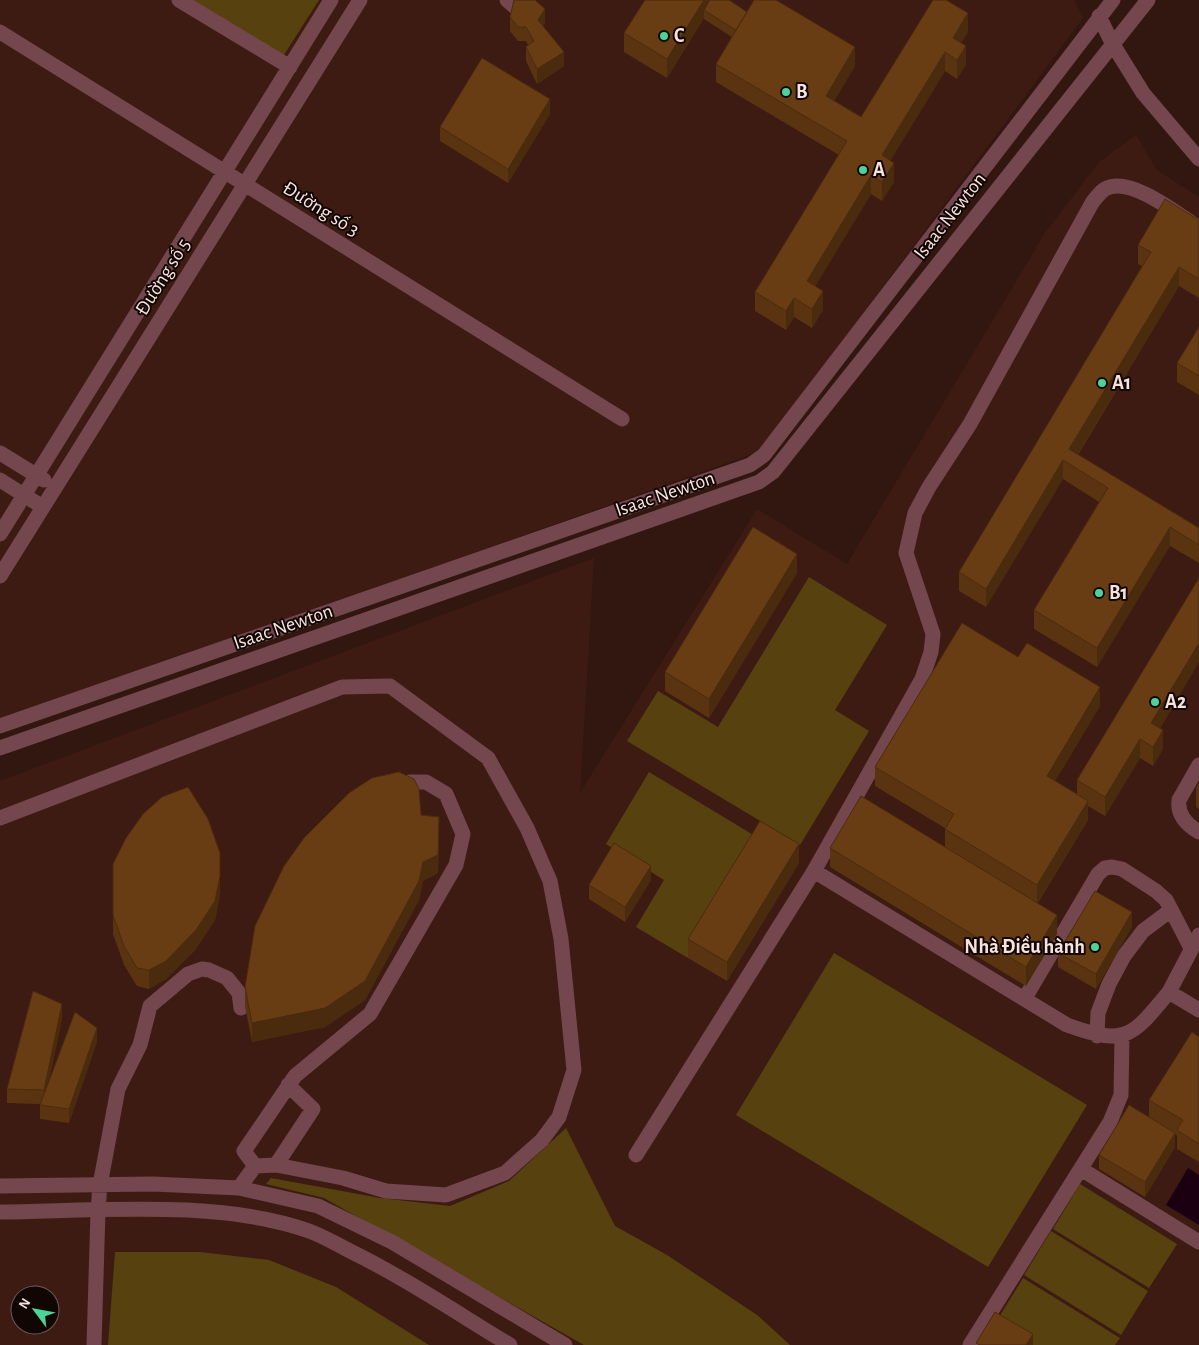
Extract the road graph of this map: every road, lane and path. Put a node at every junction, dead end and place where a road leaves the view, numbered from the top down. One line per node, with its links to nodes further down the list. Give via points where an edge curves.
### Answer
1 (179, 0): 9 (street)
2 (331, 0): 9 (street, Đường số 5)
3 (360, 0): 12 (street, Đường số 5)
4 (1113, 0): 6 (street, Isaac Newton)
5 (1148, 0): 8 (street, Isaac Newton)
6 (1099, 16): 8 (street); 23 (street, Isaac Newton, via 764,455 750,465)
7 (0, 32): 11 (street, Đường số 3)
8 (1112, 43): 10 (street, via 1143,93); 24 (street, Isaac Newton, via 773,472 759,482)
9 (290, 67): 11 (street, Đường số 5)
10 (1199, 159)
11 (224, 172): 12 (street, Đường số 3); 16 (street, Đường số 5)
12 (245, 185): 14 (street, Đường số 3); 18 (street, Đường số 5)
13 (1199, 228): 29 (street, via 1158,200 1119,185 1105,189 1092,203 970,424 915,513 906,553 934,634 931,652 922,679)
14 (622, 420)
15 (0, 453): 16 (street)
16 (36, 475): 18 (street); 19 (street, Đường số 5)
17 (0, 480): 19 (street)
18 (56, 487): 20 (street, Đường số 5)
19 (24, 495): 20 (street); 21 (street, Đường số 5)
20 (43, 507): 22 (street, Đường số 5)
21 (0, 534)
22 (0, 576)
23 (0, 726)
24 (0, 748)
25 (1199, 765): 28 (street, via 1179,800 1178,810)
26 (380, 790): 39 (street, via 410,782 426,782 446,794 463,834 456,865 370,1014 294,1076)
27 (0, 818): 41 (street, via 342,687 390,686 488,758 527,828 550,881 561,939 574,1070 559,1117 542,1140 505,1173 446,1195 386,1191 343,1178)
28 (1199, 832)
29 (814, 871): 34 (street); 40 (street)
30 (1171, 910): 32 (street); 34 (street, via 1156,891 1122,869 1105,868 1098,874); 38 (street, via 1143,931 1124,956 1098,1013)
31 (1199, 935): 32 (street)
32 (1191, 948): 33 (street)
33 (1169, 992): 36 (street); 37 (street, via 1144,1022)
34 (1025, 998): 38 (street, via 1067,1025)
35 (241, 1008): 44 (street, via 239,993 226,978 202,969 188,974 150,1006 140,1045 118,1089)
36 (1199, 1010)
37 (1122, 1035): 38 (street); 43 (street, via 1121,1095 1110,1122)
38 (1097, 1036)
39 (288, 1085): 41 (street, via 313,1109); 42 (street, via 244,1151)
40 (636, 1155)
41 (276, 1165): 42 (street)
42 (255, 1166): 46 (street)
43 (1081, 1169): 49 (street); 53 (street)
44 (100, 1185): 45 (street); 46 (street); 47 (street)
45 (0, 1186)
46 (239, 1188): 52 (street, via 318,1206 392,1242)
47 (98, 1211): 48 (street); 50 (street); 51 (street, via 212,1213 257,1218 309,1231 379,1266)
48 (0, 1212)
49 (1199, 1242)
50 (94, 1345)
51 (510, 1345)
52 (565, 1345)
53 (970, 1345)

